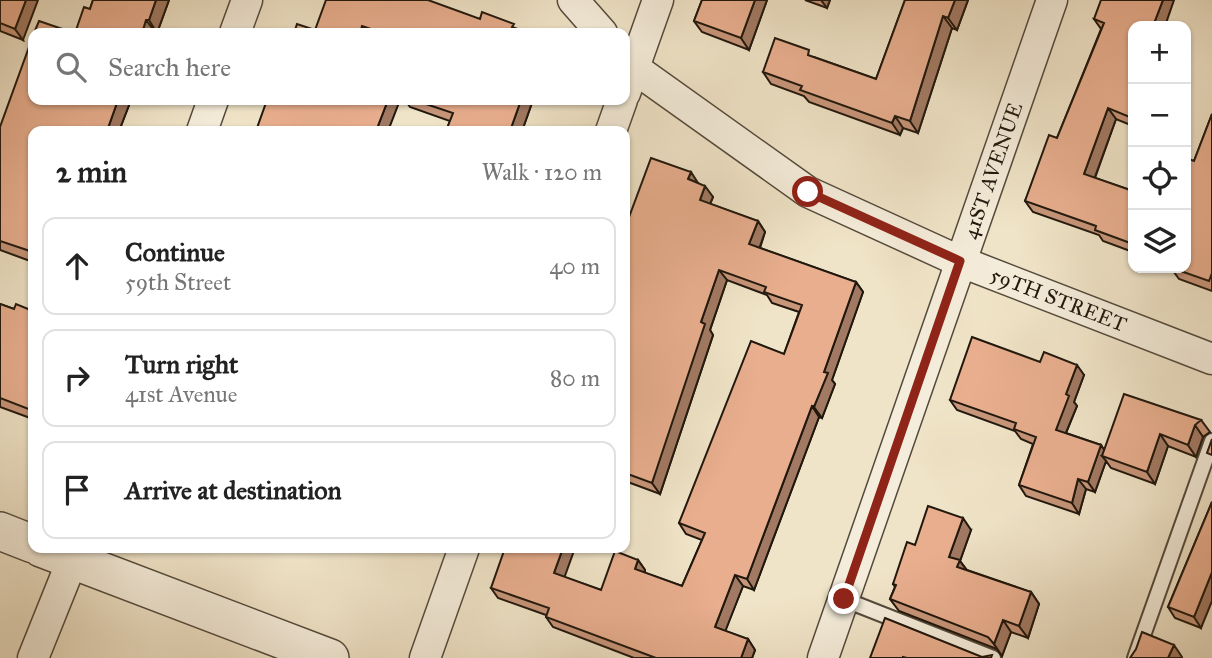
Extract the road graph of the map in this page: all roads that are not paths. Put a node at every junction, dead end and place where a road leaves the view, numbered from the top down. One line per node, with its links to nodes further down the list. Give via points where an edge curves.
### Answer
1 (247, 0): 5 (street)
2 (573, 0): 6 (street)
3 (658, 0): 7 (street)
4 (1052, 0): 13 (street, 41ST AVENUE)
5 (238, 28)
6 (598, 28)
7 (630, 68)
8 (630, 74): 13 (street, 59TH STREET, via 808,192)
9 (211, 105): 11 (street)
10 (620, 105): 12 (street)
11 (204, 126)
12 (613, 126)
13 (960, 261): 14 (street, 59TH STREET); 21 (street, 41ST AVENUE)
14 (1212, 359)
15 (1212, 441): 27 (lane)
16 (0, 531): 17 (street)
17 (28, 542)
18 (52, 553): 22 (street)
19 (57, 553): 23 (street)
20 (462, 553): 24 (street)
21 (844, 599): 25 (street, 41ST AVENUE); 26 (lane)
22 (33, 658)
23 (330, 658)
24 (425, 658)
25 (823, 658)
26 (993, 658)
27 (1135, 658)

